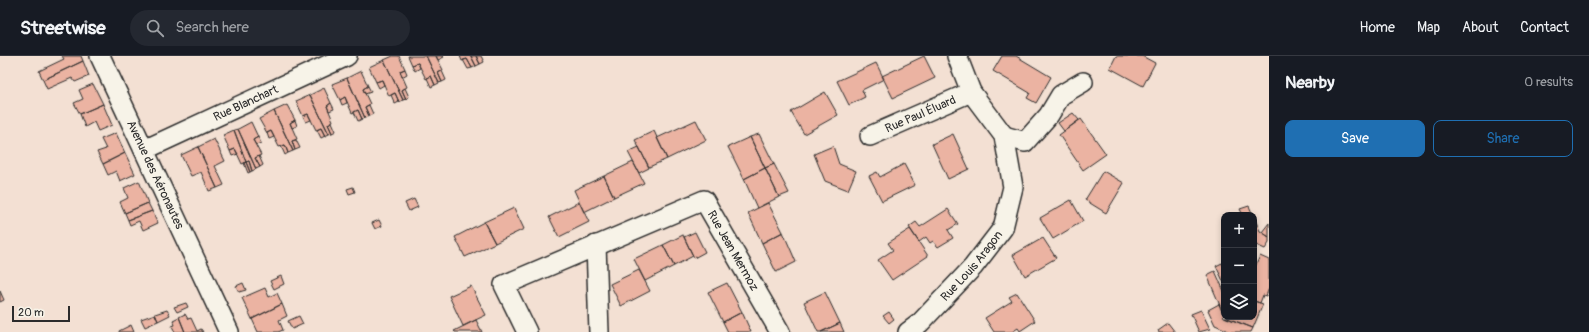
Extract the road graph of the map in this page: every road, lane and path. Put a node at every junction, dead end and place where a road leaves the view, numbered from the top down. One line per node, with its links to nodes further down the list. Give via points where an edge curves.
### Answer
1 (100, 56): 8 (street, Avenue des Aéronautes)
2 (347, 56): 8 (street, Rue Blanchart)
3 (957, 56): 5 (street, Rue Louis Aragon)
4 (1083, 82): 7 (street, via 1061,95 1049,115 1025,142)
5 (971, 92): 6 (street, Rue Paul Éluard); 7 (street, Rue Louis Aragon)
6 (870, 136)
7 (1004, 136): 14 (street, Rue Louis Aragon, via 1013,187 1003,228 973,266 920,323)
8 (144, 150): 10 (street, Avenue des Aéronautes)
9 (596, 245): 11 (street, via 504,285); 12 (street); 13 (street, Rue Jean Mermoz, via 704,200)
10 (229, 332)
11 (527, 332)
12 (599, 332)
13 (780, 332)
14 (908, 332)

